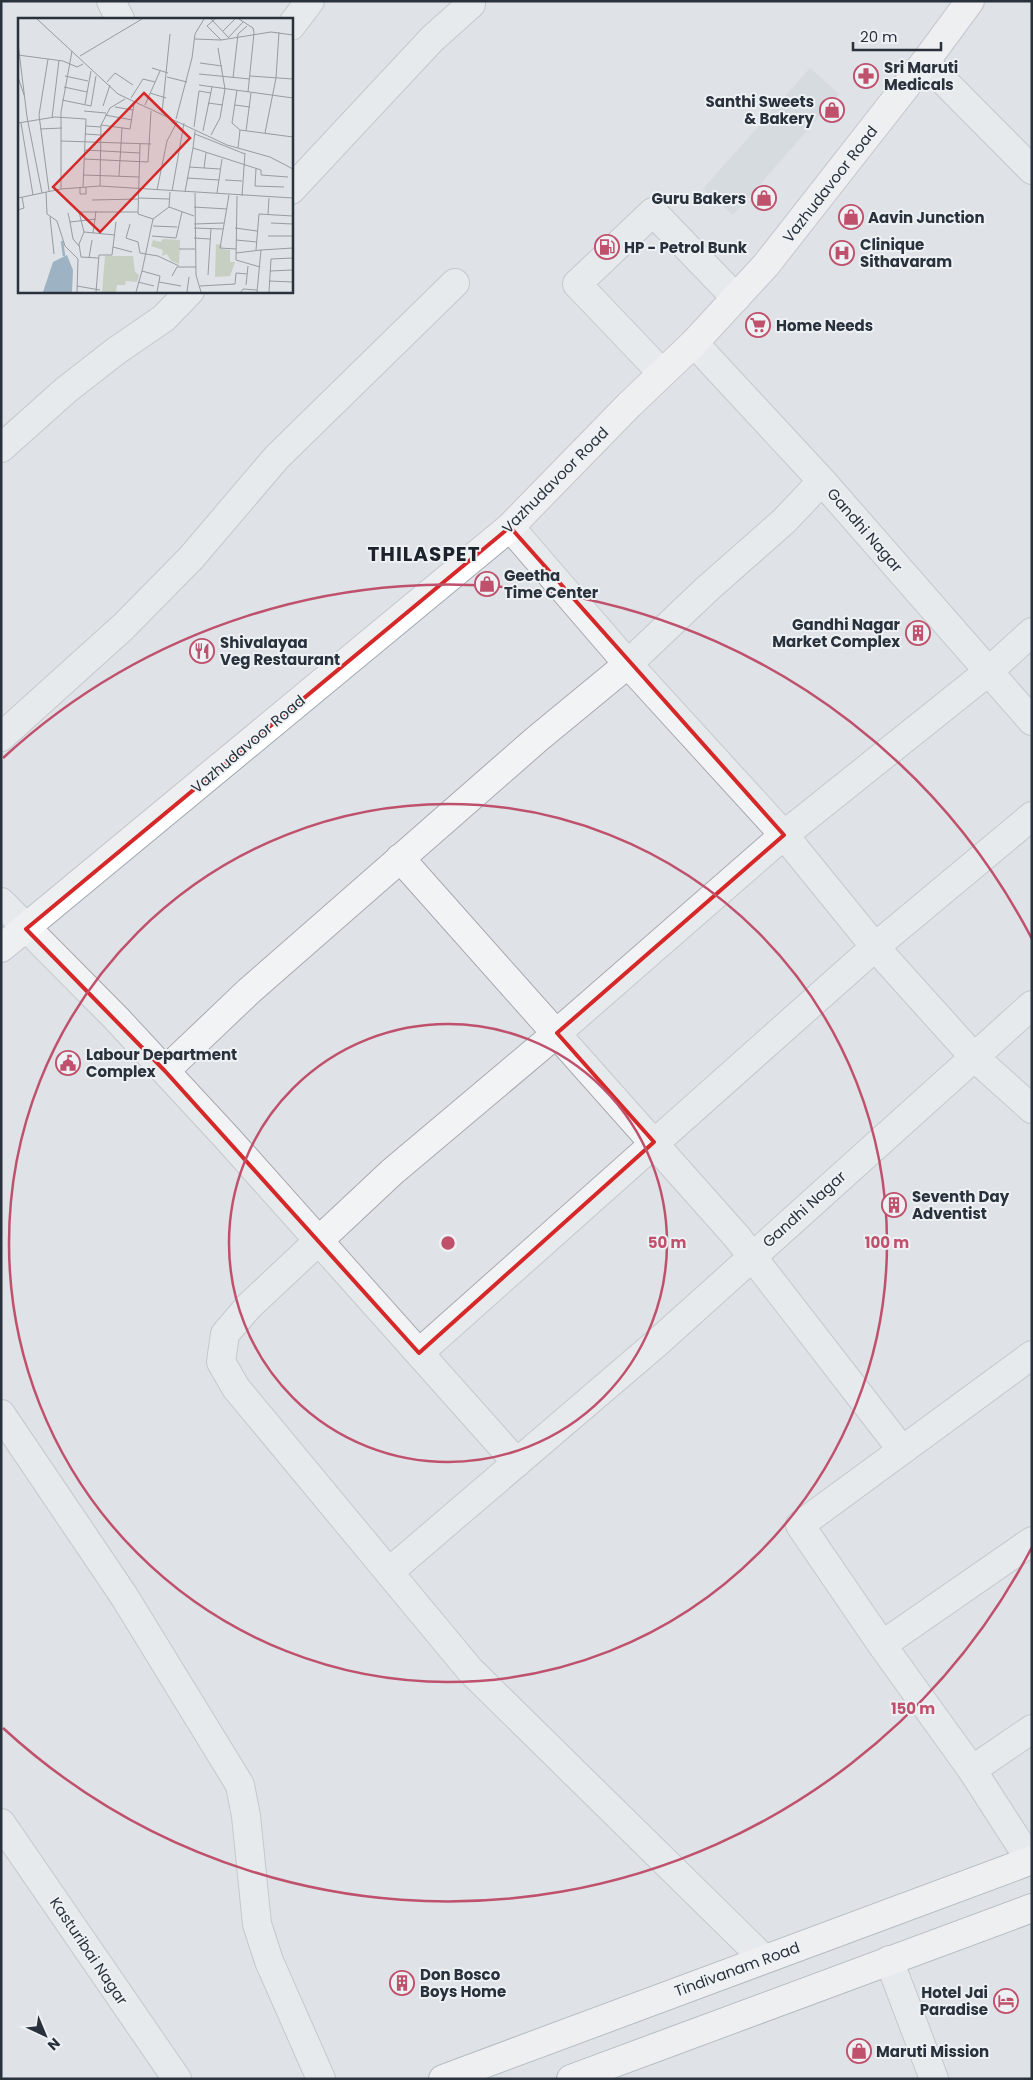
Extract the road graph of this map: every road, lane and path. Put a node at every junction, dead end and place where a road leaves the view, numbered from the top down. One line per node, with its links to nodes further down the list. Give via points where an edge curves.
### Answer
1 (110, 1): 5 (street)
2 (310, 1): 6 (street)
3 (467, 1): 9 (street, via 471,4 432,39)
4 (970, 1): 7 (main road, Vazhudavoor Road)
5 (119, 18)
6 (292, 25)
7 (925, 62): 8 (street); 12 (main road, Vazhudavoor Road, via 766,265)
8 (1032, 170)
9 (292, 189)
10 (455, 283): 22 (street, via 277,457 191,558 130,620)
11 (189, 292): 15 (street, via 164,318 66,390)
12 (736, 298): 13 (main road, Vazhudavoor Road); 14 (street, via 652,212 577,284)
13 (694, 344): 14 (main road, Vazhudavoor Road); 16 (street, Gandhi Nagar)
14 (662, 373): 17 (main road, Vazhudavoor Road)
15 (1, 448)
16 (822, 481): 19 (street, via 784,521); 20 (street, Gandhi Nagar)
17 (510, 527): 19 (street); 27 (main road, Vazhudavoor Road)
18 (1032, 632): 20 (street)
19 (628, 664): 24 (street); 25 (street)
20 (989, 671): 21 (street, Gandhi Nagar); 24 (street)
21 (1032, 721)
22 (1, 737)
23 (1032, 816): 28 (street)
24 (784, 835): 28 (street); 31 (street)
25 (400, 858): 31 (street, Gandhi Nagar); 33 (street, via 249,990)
26 (1, 902): 27 (street)
27 (26, 929): 29 (main road, Vazhudavoor Road); 33 (street)
28 (875, 947): 32 (street); 35 (street)
29 (1, 948)
30 (1032, 1005): 32 (street, Gandhi Nagar)
31 (557, 1033): 35 (street, Gandhi Nagar); 36 (street, via 392,1172)
32 (973, 1056): 34 (street); 37 (street, Gandhi Nagar)
33 (165, 1071): 36 (street)
34 (1032, 1109)
35 (654, 1142): 37 (street, Gandhi Nagar); 38 (street)
36 (319, 1240): 38 (street); 44 (street, via 249,1306 225,1334 221,1362 236,1388)
37 (752, 1256): 41 (street); 42 (street)
38 (419, 1353): 42 (street)
39 (1032, 1356): 41 (street)
40 (1, 1414): 55 (street, via 124,1596 240,1785 257,1924 269,1961)
41 (902, 1450): 45 (street, via 800,1525)
42 (517, 1463): 44 (street)
43 (1032, 1541): 45 (street)
44 (389, 1572): 51 (street, via 470,1670)
45 (882, 1645): 47 (street)
46 (1032, 1729): 47 (street)
47 (972, 1770): 49 (street)
48 (1, 1823): 54 (street, Kasturibai Nagar)
49 (1031, 1860): 51 (main road, Tindivanam Road)
50 (1032, 1908): 52 (main road)
51 (764, 1959): 56 (main road, Tindivanam Road)
52 (889, 1960): 53 (main road); 58 (street)
53 (612, 2072): 57 (main road)
54 (177, 2079)
55 (321, 2079)
56 (443, 2079)
57 (571, 2079)
58 (934, 2079)

